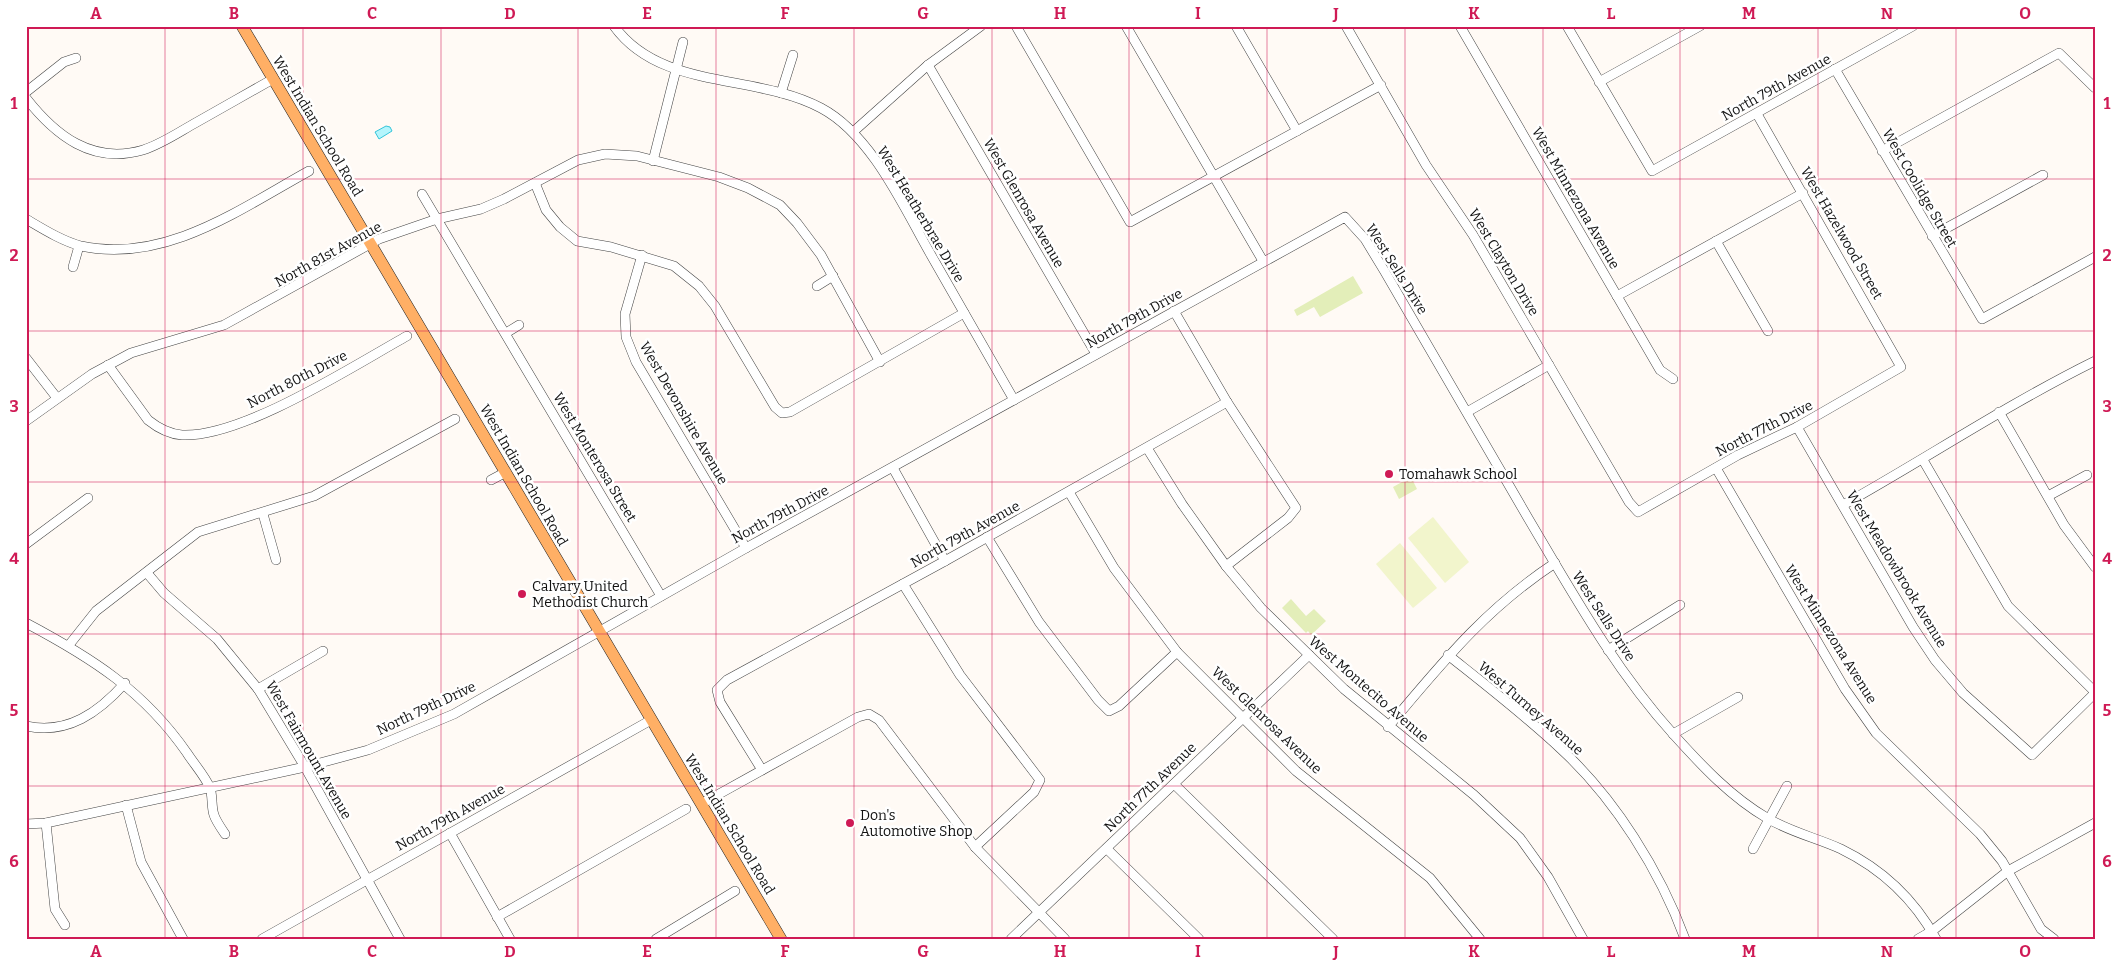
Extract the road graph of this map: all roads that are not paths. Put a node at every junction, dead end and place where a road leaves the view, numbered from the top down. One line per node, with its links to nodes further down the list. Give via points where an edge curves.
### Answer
1 (242, 26): 19 (main road, West Indian School Road)
2 (614, 26): 17 (street, West Heatherbrae Drive, via 635,49)
3 (981, 26): 16 (street)
4 (1016, 26): 33 (street, via 1130,222)
5 (1126, 26): 33 (street)
6 (1236, 26): 27 (street)
7 (1346, 26): 21 (street, West Clayton Drive)
8 (1460, 26): 50 (street, West Minnezona Avenue)
9 (1567, 26): 20 (street)
10 (1700, 26): 12 (street)
11 (1913, 26): 18 (street, North 79th Avenue)
12 (1682, 30): 20 (street)
13 (683, 42): 17 (street)
14 (793, 55): 24 (street)
15 (76, 58): 23 (street, via 64,62)
16 (928, 65): 28 (street); 57 (street, West Glenrosa Avenue)
17 (676, 69): 24 (street, West Heatherbrae Drive); 30 (street)
18 (1836, 69): 26 (street, North 79th Avenue); 29 (street, West Coolidge Street)
19 (273, 79): 25 (street, via 154,146 119,154 96,151 67,140 43,120); 42 (main road, West Indian School Road)
20 (1599, 82): 26 (street, North 79th Avenue, via 1652,171)
21 (1381, 85): 27 (street); 62 (street, West Clayton Drive, via 1426,165 1473,235)
22 (2095, 88): 29 (street, via 2059,53)
23 (26, 92)
24 (781, 93): 28 (street, West Heatherbrae Drive, via 822,108)
25 (26, 98)
26 (1757, 114): 35 (street, West Hazelwood Street)
27 (1297, 131): 33 (street)
28 (853, 132): 52 (street, West Heatherbrae Drive, via 882,170)
29 (1882, 150): 40 (street, West Coolidge Street)
30 (653, 161): 34 (street, North 81st Avenue, via 637,156 605,154 578,160); 48 (street, North 81st Avenue, via 719,177 780,205 797,223)
31 (309, 171): 43 (street, via 188,236 120,249)
32 (2043, 174): 40 (street)
33 (1215, 177): 46 (street)
34 (535, 182): 39 (street, North 81st Avenue, via 481,209); 44 (street, via 546,210 577,241)
35 (1803, 193): 41 (street); 63 (street, West Hazelwood Street)
36 (422, 194): 39 (street, West Monterosa Street)
37 (1345, 217): 46 (street, North 79th Drive); 68 (street, West Sells Drive, via 1365,239)
38 (26, 219): 43 (street)
39 (437, 219): 42 (street, North 81st Avenue); 55 (street, West Monterosa Street)
40 (1932, 236): 45 (street, West Coolidge Street, via 1982,319)
41 (1716, 241): 50 (street); 54 (street)
42 (370, 243): 61 (street, North 81st Avenue, via 232,321 147,347); 77 (main road, West Indian School Road)
43 (80, 246): 47 (street)
44 (642, 256): 60 (street, via 674,266 699,286 775,407 782,413 790,412); 88 (street, West Devonshire Avenue, via 625,314 626,337 636,362)
45 (2095, 257)
46 (1263, 262): 51 (street, North 79th Drive)
47 (73, 267)
48 (833, 276): 49 (street); 60 (street, North 81st Avenue)
49 (817, 286)
50 (1618, 296): 64 (street, West Minnezona Avenue, via 1660,370)
51 (1174, 311): 57 (street, North 79th Drive); 67 (street)
52 (964, 313): 60 (street); 66 (street, West Heatherbrae Drive)
53 (519, 326): 55 (street)
54 (1768, 331)
55 (506, 333): 96 (street, West Monterosa Street)
56 (407, 336): 61 (street, North 80th Drive, via 275,408 237,423 192,435 156,427)
57 (1096, 354): 66 (street, North 79th Drive)
58 (26, 358): 65 (street)
59 (2095, 361): 69 (street)
60 (880, 362)
61 (108, 365): 65 (street, North 81st Avenue)
62 (1549, 365): 68 (street); 84 (street, West Clayton Drive, via 1629,502)
63 (1902, 367): 72 (street, North 77th Drive)
64 (1673, 379)
65 (57, 398): 71 (street, North 81st Avenue)
66 (1014, 400): 75 (street, North 79th Drive)
67 (1227, 402): 73 (street, North 79th Avenue); 92 (street, via 1296,508 1288,518)
68 (1467, 412): 91 (street, West Sells Drive)
69 (1999, 412): 74 (street); 81 (street)
70 (455, 419): 85 (street, via 338,485)
71 (26, 421)
72 (1797, 427): 76 (street, North 77th Drive); 83 (street, West Meadowbrook Avenue)
73 (1147, 448): 80 (street, North 79th Avenue); 92 (street, West Montecito Avenue)
74 (1923, 460): 83 (street); 108 (street, via 2008,606)
75 (893, 468): 88 (street, North 79th Drive); 90 (street)
76 (1716, 468): 84 (street, North 77th Drive); 132 (street, West Minnezona Avenue, via 1845,689 1876,733 1980,834)
77 (506, 472): 79 (street); 99 (main road, West Indian School Road)
78 (2087, 475): 81 (street)
79 (492, 480)
80 (1069, 492): 86 (street, North 79th Avenue); 103 (street, West Glenrosa Avenue, via 1114,568)
81 (2048, 496): 93 (street, via 2064,525)
82 (88, 498): 87 (street)
83 (1843, 505): 108 (street, West Meadowbrook Avenue, via 1936,660 1963,692 2032,755)
84 (1638, 512)
85 (263, 514): 89 (street); 94 (street, via 198,532)
86 (987, 537): 90 (street, North 79th Avenue); 103 (street, via 1039,622 1109,711 1119,706)
87 (26, 544)
88 (746, 548): 96 (street, North 79th Drive)
89 (276, 560)
90 (945, 561): 95 (street, North 79th Avenue)
91 (1555, 563): 101 (street, West Sells Drive); 105 (street, via 1482,620)
92 (1226, 566): 104 (street, West Montecito Avenue, via 1261,608)
93 (2095, 567)
94 (147, 573): 100 (street, via 96,611); 107 (street, West Fairmount Avenue, via 164,593 230,652)
95 (903, 584): 116 (street, North 79th Avenue, via 727,680 717,690 720,702); 129 (street, via 960,675 1040,780 1034,792)
96 (661, 596): 99 (street, North 79th Drive)
97 (1680, 605): 101 (street)
98 (26, 623): 100 (street)
99 (600, 632): 111 (main road, West Indian School Road); 115 (street, North 79th Drive, via 454,714 368,750)
100 (69, 645): 106 (street)
101 (1608, 650): 114 (street, West Sells Drive)
102 (323, 651): 107 (street)
103 (1177, 652): 110 (street, West Glenrosa Avenue)
104 (1309, 655): 110 (street, North 77th Avenue); 113 (street, West Montecito Avenue)
105 (1448, 655): 113 (street); 151 (street, West Turney Avenue, via 1563,750 1593,784 1626,826 1654,872 1674,909)
106 (125, 684): 112 (street, via 102,708 86,718 59,725); 119 (street, via 172,731)
107 (258, 689): 115 (street, West Fairmount Avenue)
108 (2095, 692)
109 (1738, 697): 114 (street)
110 (1242, 718): 117 (street, North 77th Avenue); 149 (street, West Glenrosa Avenue, via 1296,771 1430,878)
111 (651, 720): 120 (main road, West Indian School Road); 127 (street, North 79th Avenue)
112 (26, 726)
113 (1388, 727): 150 (street, West Montecito Avenue, via 1474,795 1520,838 1548,877)
114 (1673, 734): 123 (street, West Sells Drive, via 1736,798)
115 (305, 767): 119 (street, North 79th Drive); 133 (street, West Fairmount Avenue)
116 (762, 770): 120 (street); 129 (street, via 869,714 879,720)
117 (1174, 784): 130 (street, North 77th Avenue); 148 (street)
118 (1787, 786): 123 (street)
119 (210, 788): 121 (street, North 79th Drive); 128 (street, via 214,816)
120 (701, 804): 144 (main road, West Indian School Road)
121 (126, 805): 124 (street, North 79th Drive); 139 (street, via 141,862)
122 (686, 809): 136 (street)
123 (1769, 820): 131 (street); 138 (street, West Sells Drive, via 1840,849 1871,866 1912,902)
124 (46, 823): 126 (street, North 79th Drive); 137 (street, via 55,909)
125 (2095, 823): 132 (street)
126 (26, 824)
127 (450, 833): 133 (street, North 79th Avenue); 136 (street)
128 (225, 834)
129 (975, 847): 135 (street)
130 (1107, 849): 135 (street, North 77th Avenue); 147 (street)
131 (1753, 850)
132 (2008, 871): 138 (street); 153 (street, West Minnezona Avenue, via 2041,929)
133 (366, 880): 140 (street, North 79th Avenue); 141 (street, West Fairmount Avenue)
134 (735, 892): 143 (street)
135 (1038, 912): 145 (street, North 77th Avenue); 146 (street)
136 (497, 917): 142 (street)
137 (65, 925)
138 (1934, 935): 152 (street)
139 (183, 939)
140 (262, 939)
141 (400, 939)
142 (510, 939)
143 (656, 939)
144 (781, 939)
145 (1011, 939)
146 (1065, 939)
147 (1200, 939)
148 (1333, 939)
149 (1480, 939)
150 (1583, 939)
151 (1685, 939)
152 (1918, 939)
153 (2054, 939)

